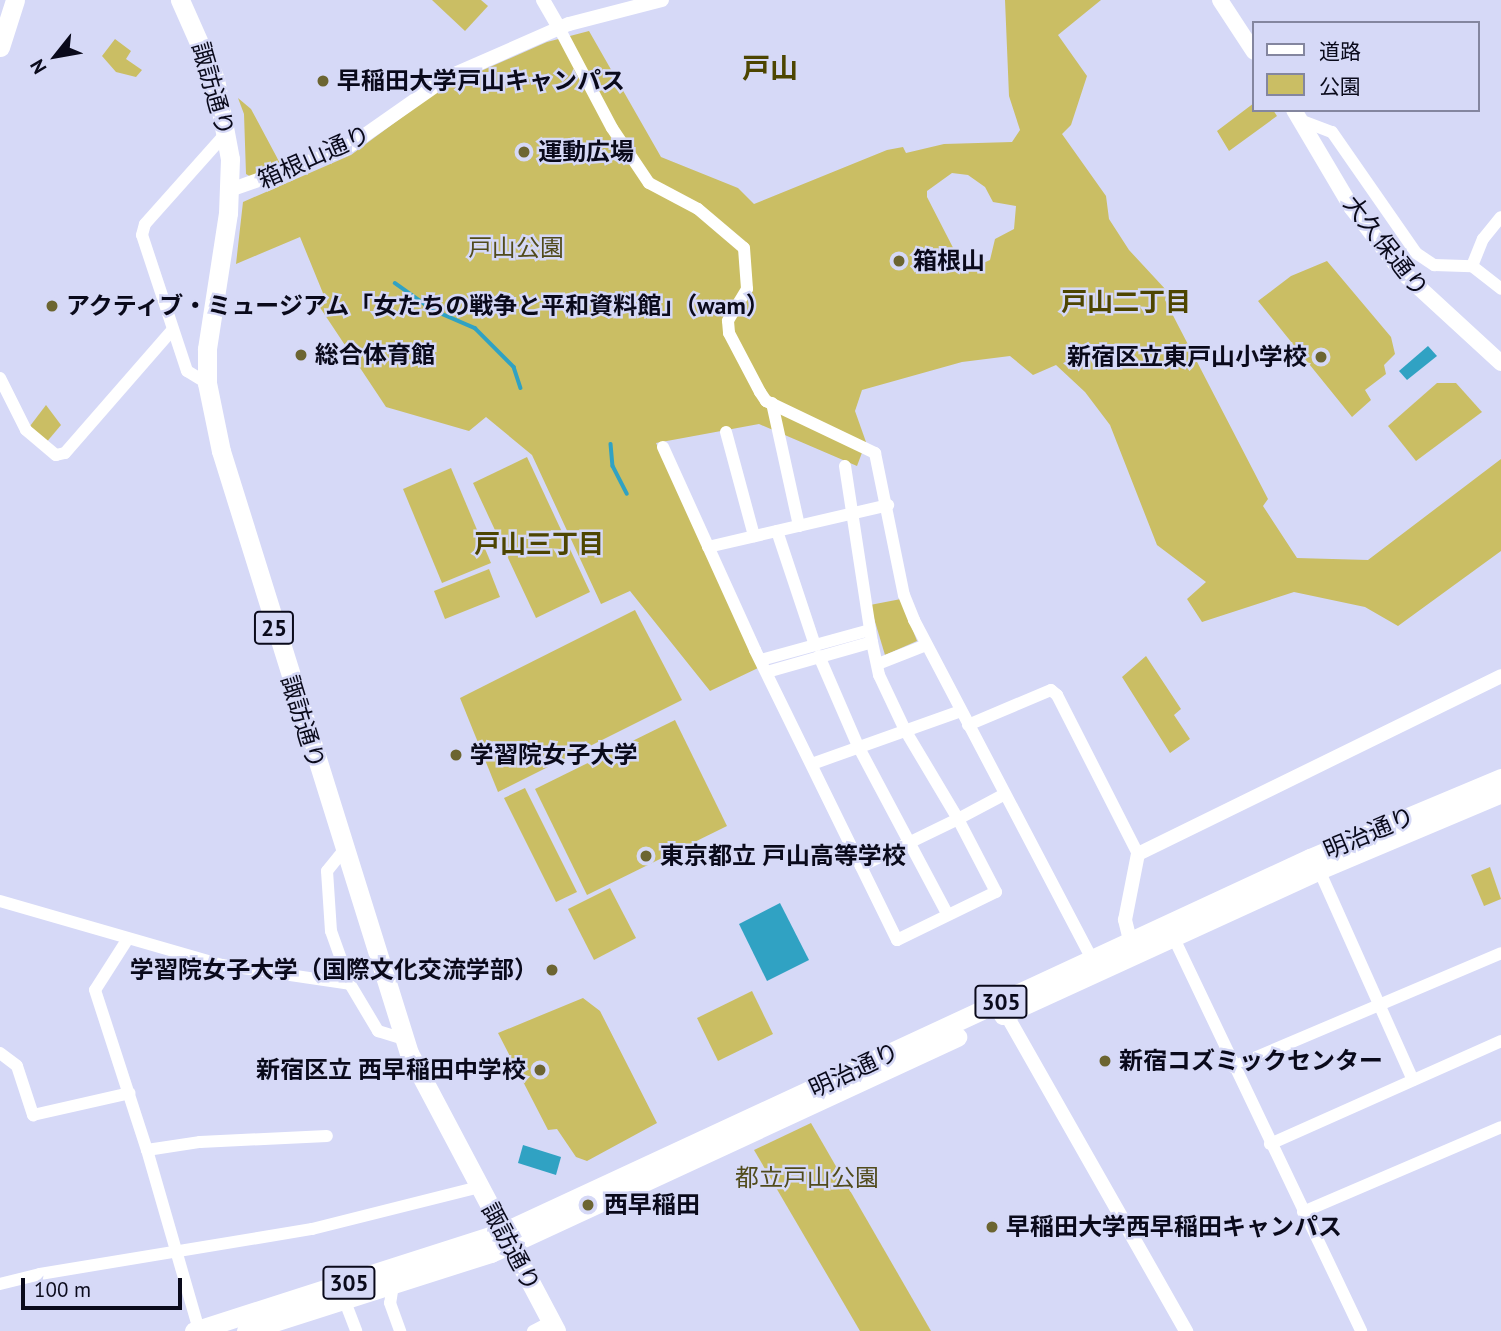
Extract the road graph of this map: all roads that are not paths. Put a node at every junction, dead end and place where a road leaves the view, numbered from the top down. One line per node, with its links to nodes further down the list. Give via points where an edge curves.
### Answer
1 (3, 0): 7 (main road)
2 (15, 0): 9 (main road)
3 (180, 0): 12 (main road, 諏訪通り / 25, via 211,66)
4 (544, 0): 8 (street)
5 (662, 0): 8 (street, 箱根山通り, via 612,9)
6 (1220, 0): 10 (main road)
7 (0, 9)
8 (559, 28): 13 (street, 箱根山通り, via 448,77 345,149 245,189); 21 (street, via 612,128 649,183 698,209 744,248 747,289 728,321 729,333 760,392)
9 (0, 47)
10 (1252, 49)
11 (1297, 115): 15 (street, via 1332,132 1416,253 1434,265); 18 (main road, 大久保通り, via 1352,208 1401,271)
12 (227, 132): 13 (main road, 諏訪通り / 25); 17 (street, via 143,231)
13 (230, 190): 20 (main road, 諏訪通り / 25, via 209,325)
14 (1501, 217): 15 (street, via 1483,239)
15 (1472, 266): 16 (street)
16 (1501, 289)
17 (173, 328): 19 (street, via 65,453 56,455 26,430); 20 (street, via 187,371)
18 (1501, 363)
19 (0, 378)
20 (207, 383): 47 (main road, 諏訪通り / 25, via 221,452)
21 (772, 403): 25 (street, via 875,453); 27 (street)
22 (726, 432): 29 (street)
23 (663, 447): 30 (street)
24 (845, 466): 26 (street)
25 (888, 505): 26 (street); 32 (street, via 904,595)
26 (852, 513): 27 (street); 31 (street)
27 (799, 526): 28 (street)
28 (777, 531): 29 (street); 33 (street)
29 (754, 536): 30 (street)
30 (708, 547): 35 (street)
31 (871, 636): 33 (street); 34 (street)
32 (926, 645): 34 (street); 37 (street)
33 (817, 651): 35 (street); 40 (street)
34 (878, 664): 39 (street)
35 (764, 666): 41 (street)
36 (1501, 676): 48 (street)
37 (961, 711): 38 (street); 39 (street)
38 (968, 725): 44 (street); 48 (street, via 1051,690 1058,695)
39 (905, 730): 40 (street); 45 (street)
40 (858, 746): 41 (street); 46 (street)
41 (812, 764): 49 (street)
42 (1501, 778): 53 (main road, 明治通り / 305)
43 (1501, 793): 50 (main road, 明治通り / 305)
44 (1006, 794): 45 (street); 57 (street)
45 (958, 819): 46 (street); 52 (street, via 996,892)
46 (910, 842): 49 (street); 52 (street)
47 (344, 850): 58 (street, via 328,867 325,886 331,931); 61 (main road, 諏訪通り / 25)
48 (1138, 855): 55 (street, via 1125,920)
49 (861, 866): 52 (street, via 897,940)
50 (1319, 870): 53 (main road, 明治通り / 305); 59 (street)
51 (0, 901): 54 (street)
52 (948, 915)
53 (1170, 930): 55 (main road, 明治通り / 305); 57 (main road, 明治通り / 305); 64 (street)
54 (127, 940): 58 (street, via 222,965); 66 (street, via 95,990)
55 (1130, 940): 57 (main road, 明治通り / 305)
56 (1501, 953): 59 (street)
57 (1095, 964): 60 (main road, 明治通り / 305); 73 (main road, 明治通り / 305)
58 (350, 984): 61 (street, via 378,1031)
59 (1378, 1004): 64 (street); 65 (street)
60 (1006, 1014): 73 (main road, 明治通り / 305); 83 (street)
61 (404, 1039): 71 (main road, 諏訪通り / 25, via 420,1079)
62 (1501, 1041): 65 (street)
63 (0, 1053): 66 (street, via 17,1066 33,1115)
64 (1233, 1067): 69 (street)
65 (1413, 1080): 69 (street)
66 (130, 1093): 70 (street)
67 (1501, 1127): 72 (street)
68 (327, 1136): 70 (street, via 200,1142)
69 (1270, 1144): 72 (street)
70 (148, 1150): 74 (street)
71 (480, 1187): 73 (main road, 諏訪通り / 25); 74 (street, via 312,1229)
72 (1303, 1212): 84 (street)
73 (506, 1239): 76 (main road, 明治通り / 305); 78 (main road, 諏訪通り / 25); 79 (main road, 明治通り / 305)
74 (175, 1251): 75 (street); 79 (street)
75 (0, 1284)
76 (393, 1285): 77 (main road, 明治通り / 305); 82 (street, via 390,1303)
77 (344, 1299): 80 (main road, 明治通り / 305); 81 (street)
78 (547, 1328)
79 (197, 1330)
80 (246, 1331)
81 (356, 1331)
82 (400, 1331)
83 (1186, 1331)
84 (1361, 1331)

